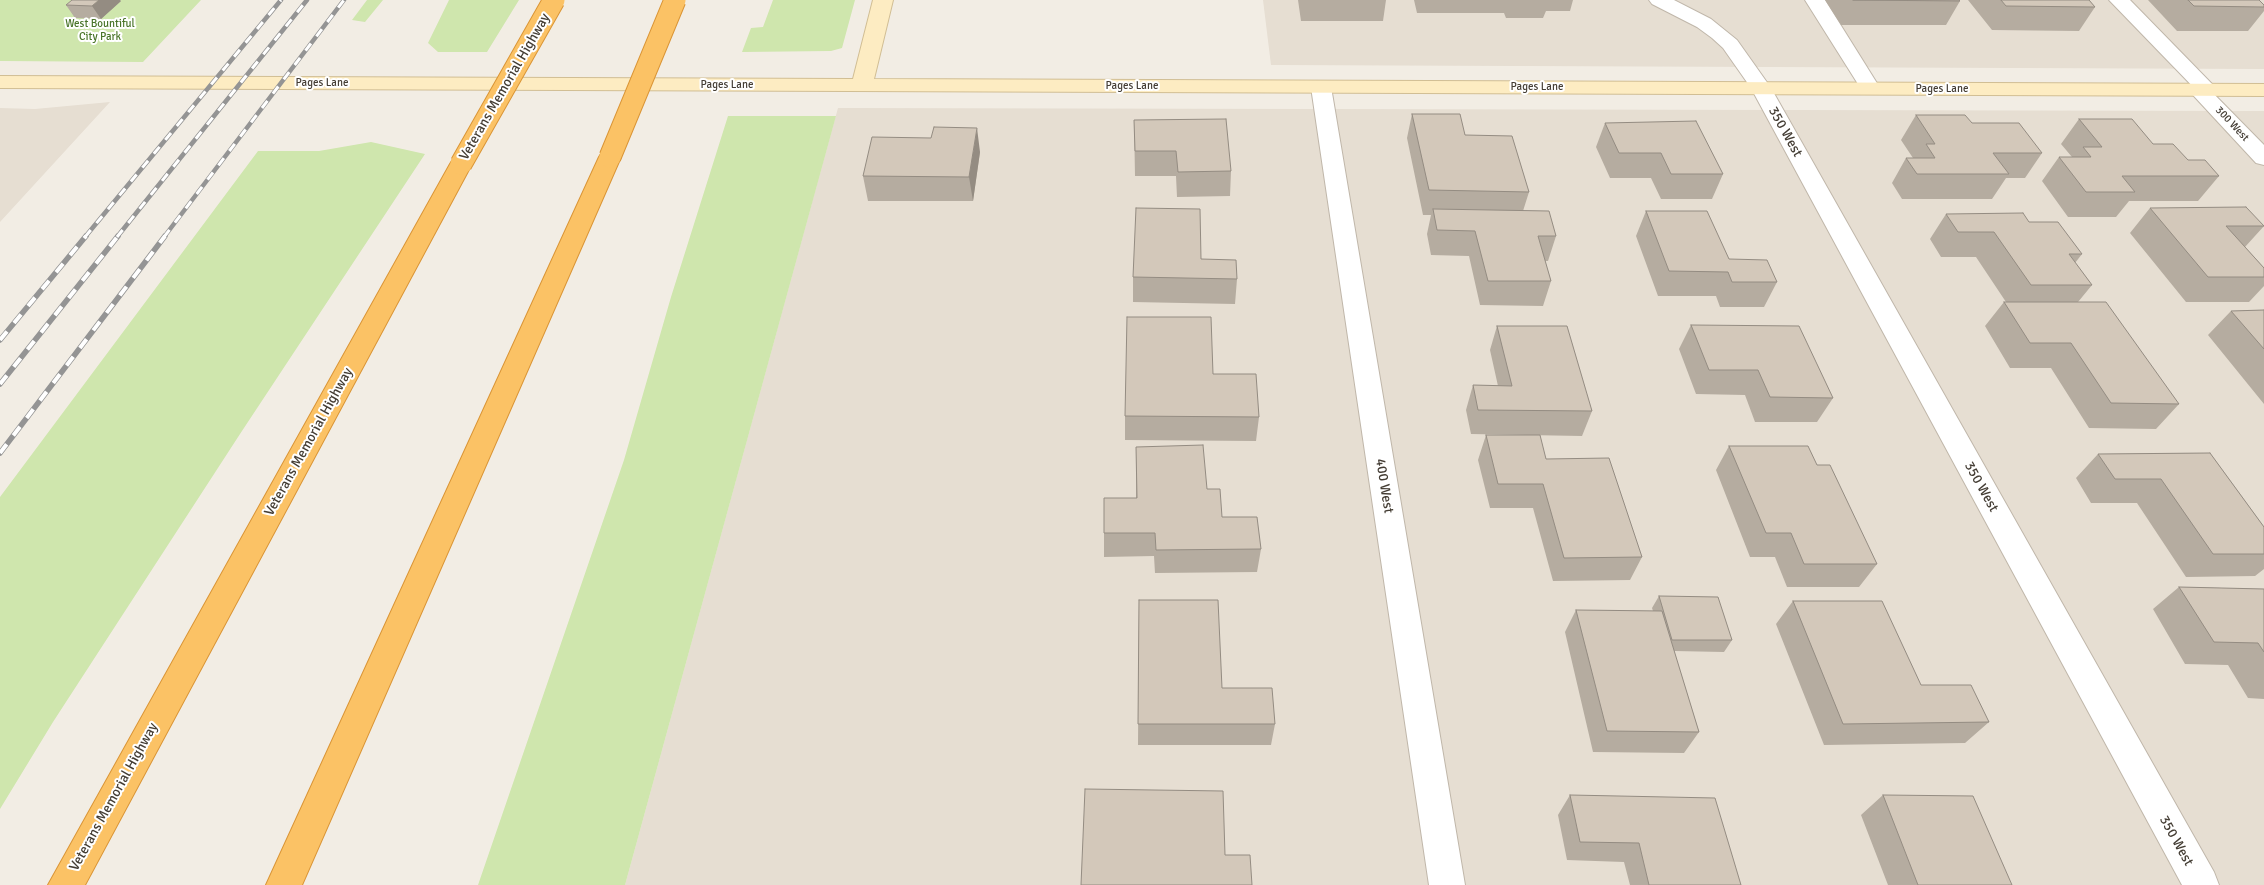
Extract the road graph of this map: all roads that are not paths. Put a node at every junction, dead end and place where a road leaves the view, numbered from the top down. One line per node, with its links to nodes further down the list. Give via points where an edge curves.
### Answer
1 (554, 0): 15 (highway, Veterans Memorial Highway, bridge)
2 (675, 0): 16 (highway, bridge, via 610,157)
3 (883, 0): 8 (street)
4 (1659, 0): 10 (street, 350 West, via 1719,34 1730,44)
5 (1816, 0): 11 (street)
6 (2119, 0): 12 (street, 300 West)
7 (0, 82): 8 (street, Pages Lane)
8 (862, 85): 9 (street, Pages Lane)
9 (1321, 87): 10 (street, Pages Lane); 17 (street, 400 West)
10 (1761, 88): 11 (street, Pages Lane); 18 (street, 350 West)
11 (1870, 88): 12 (street, Pages Lane)
12 (2203, 90): 13 (street, Pages Lane); 14 (street, 300 West)
13 (2264, 90)
14 (2264, 158)
15 (66, 885)
16 (284, 885)
17 (1448, 885)
18 (2201, 885)

